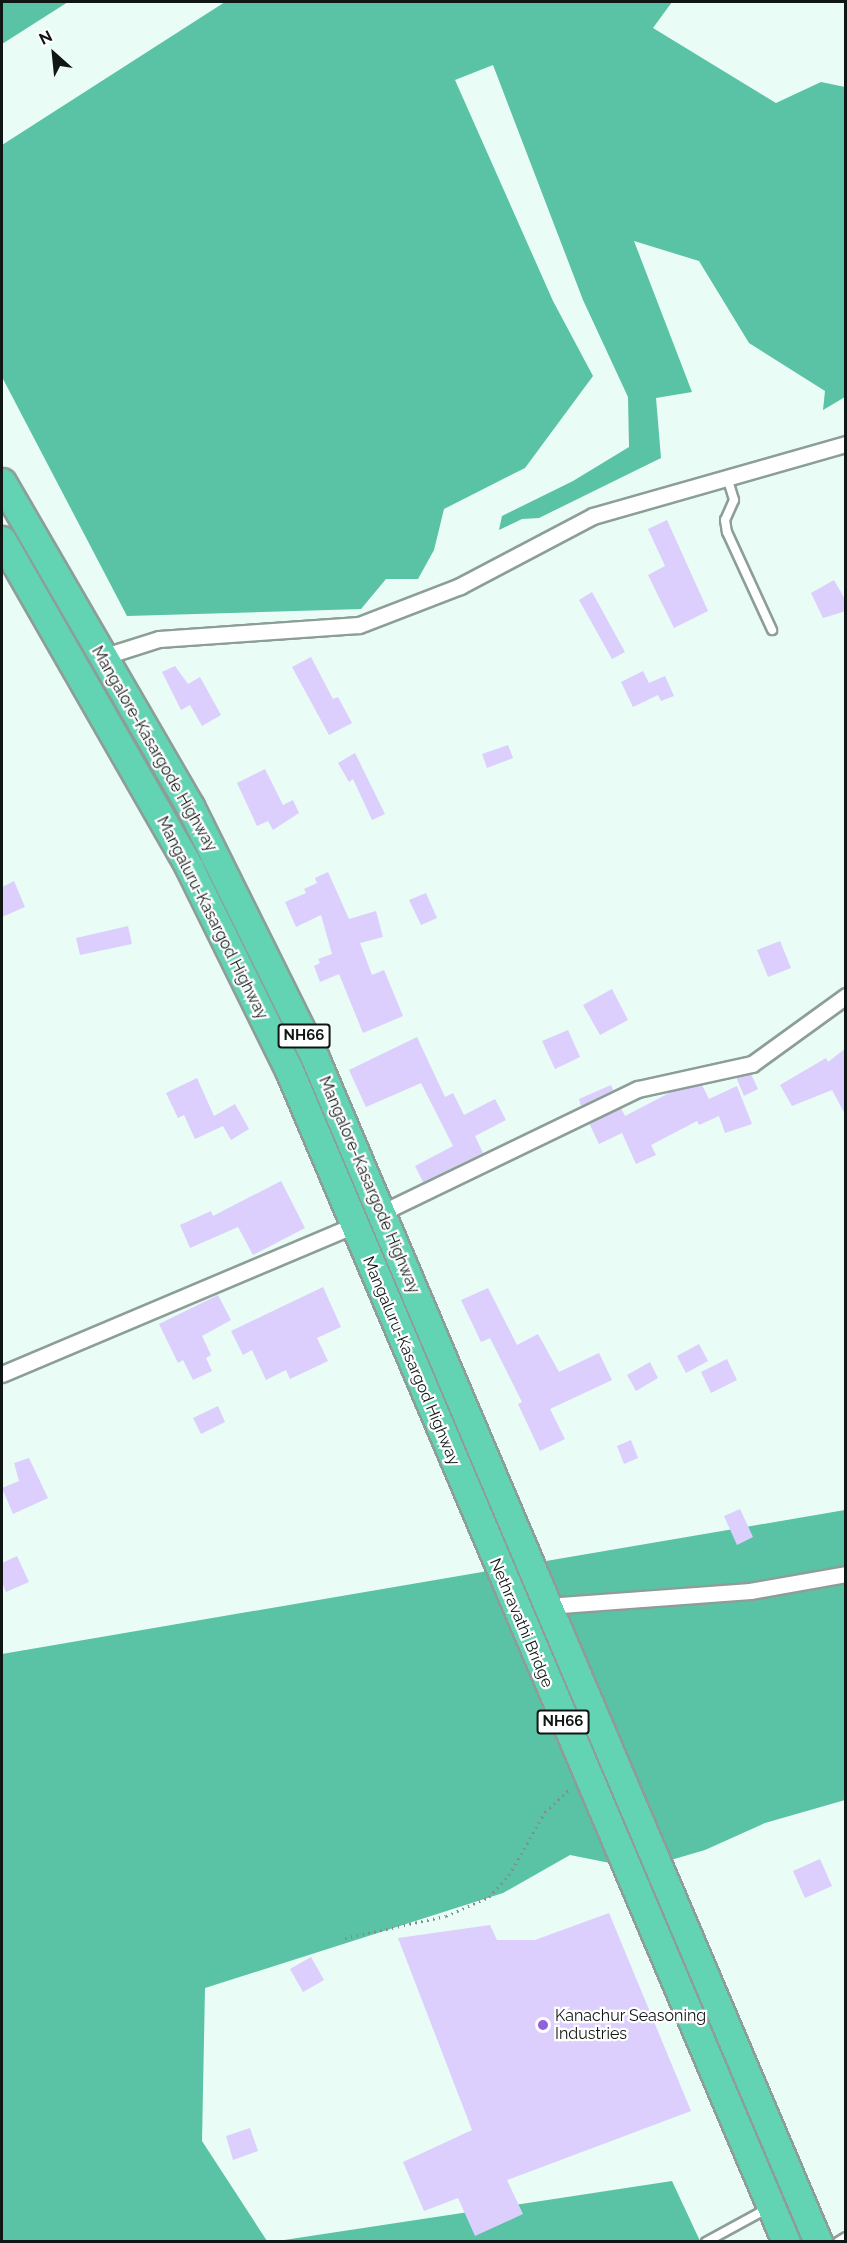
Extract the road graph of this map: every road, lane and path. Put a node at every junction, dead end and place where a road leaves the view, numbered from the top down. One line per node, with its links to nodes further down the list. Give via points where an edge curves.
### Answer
1 (846, 444): 2 (street)
2 (726, 475): 5 (lane, via 734,500 725,520 727,532); 6 (street, via 593,516 460,586 359,624 159,639)
3 (2, 482): 6 (highway, Mangalore-Kasargode Highway / NH66)
4 (2, 540): 9 (highway, Mangaluru-Kasargod Highway / NH66, via 229,943 289,1070)
5 (772, 630)
6 (102, 657): 8 (highway, Mangalore-Kasargode Highway / NH66, via 190,806 315,1058)
7 (846, 996): 8 (street, via 752,1064 638,1089)
8 (381, 1213): 11 (highway, Mangalore-Kasargode Highway / NH66)
9 (354, 1224): 10 (street); 12 (highway, Mangaluru-Kasargod Highway / NH66)
10 (2, 1374)
11 (520, 1540): 14 (highway, Nethravathi Bridge / NH66)
12 (488, 1544): 15 (highway, Nethravathi Bridge / NH66)
13 (846, 1574): 14 (street, via 750,1591)
14 (547, 1606): 21 (highway, Nethravathi Bridge / NH66)
15 (585, 1774): 16 (path, via 545,1812 509,1875 489,1898 446,1916); 17 (highway, Nethravathi Bridge / NH66)
16 (345, 1938)
17 (771, 2206): 19 (lane); 20 (highway, NH66)
18 (846, 2237): 22 (lane)
19 (706, 2241)
20 (786, 2241)
21 (818, 2241)
22 (838, 2241)

